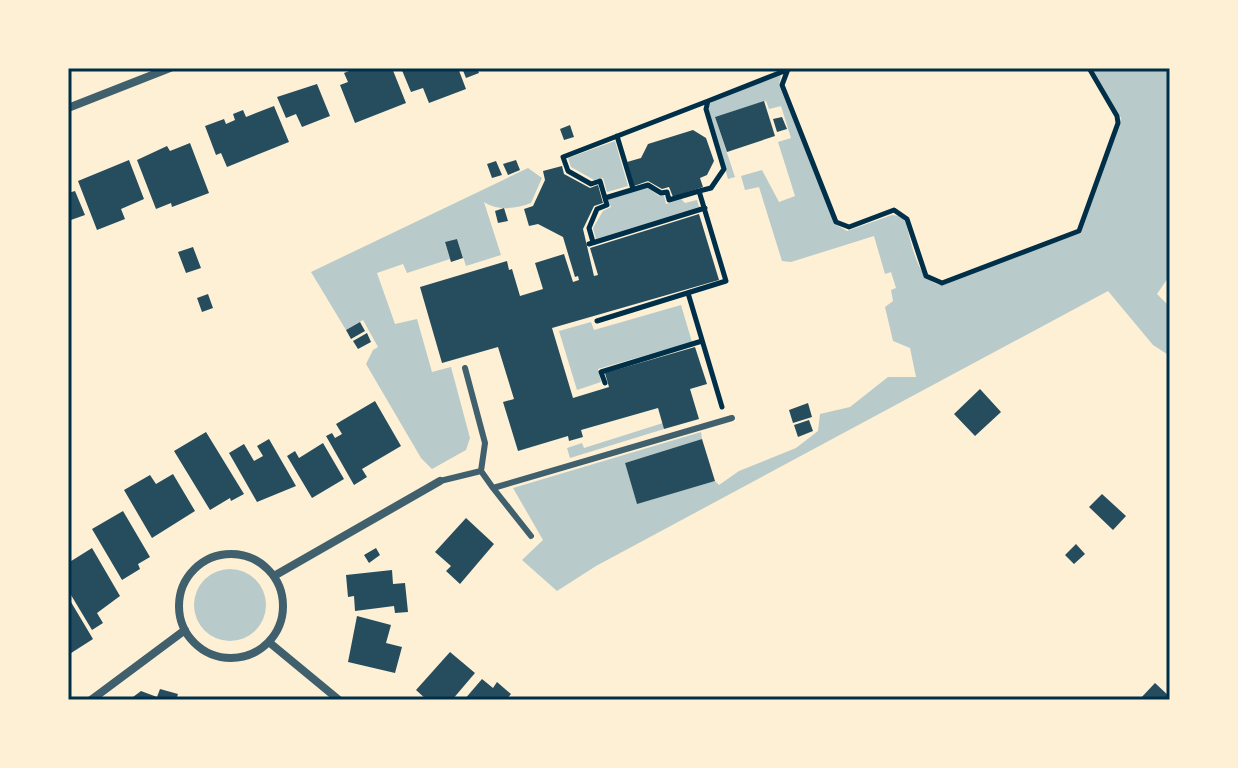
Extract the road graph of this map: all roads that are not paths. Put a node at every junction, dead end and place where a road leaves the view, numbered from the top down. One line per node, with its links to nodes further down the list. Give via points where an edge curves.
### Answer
1 (170, 68): 2 (street)
2 (68, 108)
3 (465, 368): 5 (lane, via 485,443)
4 (729, 419): 7 (lane)
5 (481, 471): 6 (lane); 7 (lane)
6 (440, 481): 9 (street)
7 (493, 488): 8 (lane)
8 (531, 536)
9 (274, 576): 10 (street, via 245,556 211,558 186,580 180,597); 11 (street, via 283,604)
10 (185, 630): 11 (street, via 194,643 222,658 254,653); 12 (street)
11 (270, 643): 13 (street)
12 (91, 700)
13 (339, 700)

